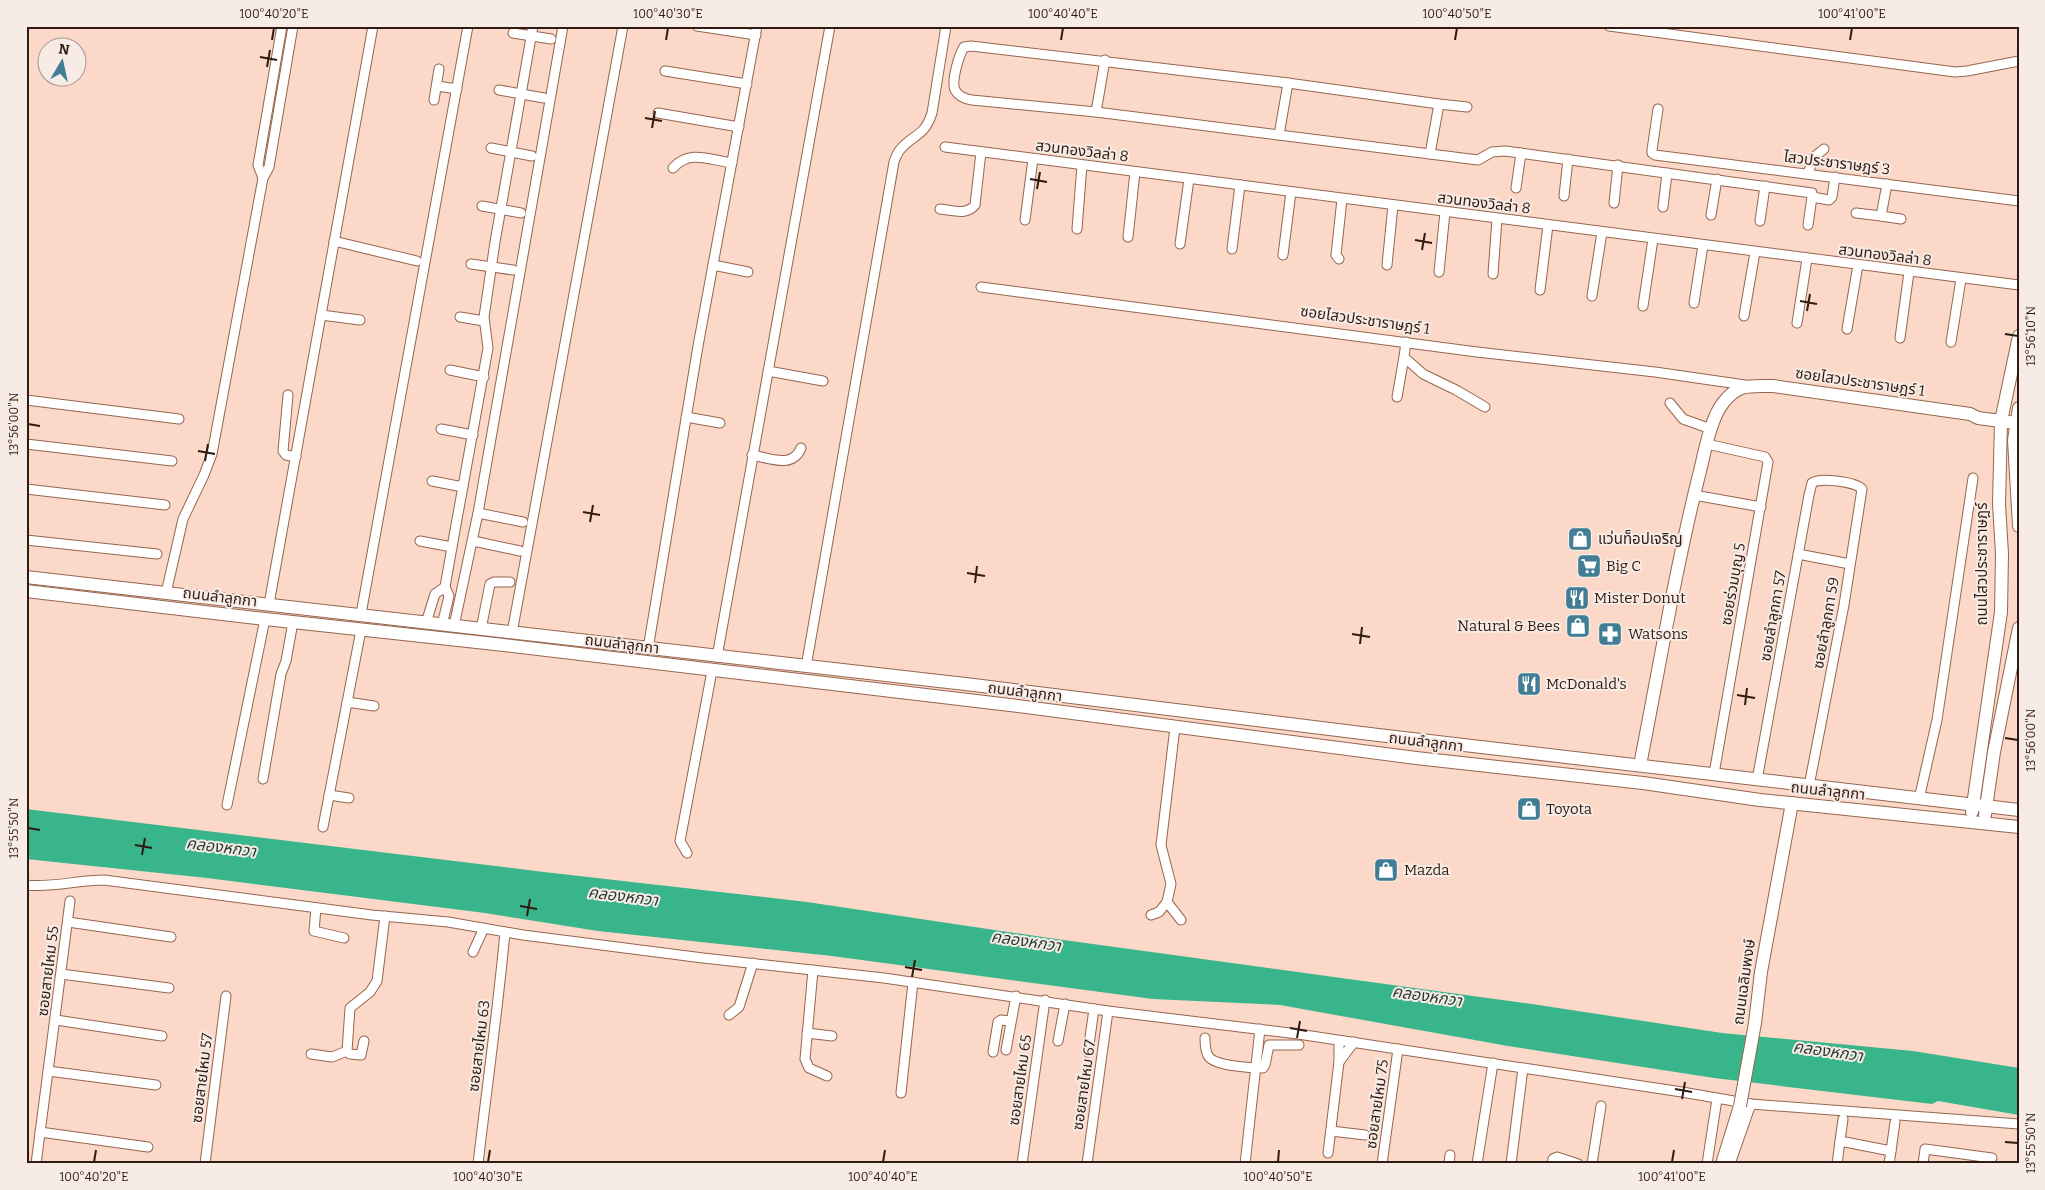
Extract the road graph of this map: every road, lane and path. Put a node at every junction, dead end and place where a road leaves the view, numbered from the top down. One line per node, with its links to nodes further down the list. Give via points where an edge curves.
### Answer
1 (282, 26): 15 (street)
2 (293, 26): 17 (street)
3 (373, 26): 90 (street)
4 (468, 26): 25 (street)
5 (533, 26): 14 (street)
6 (563, 26): 161 (street)
7 (623, 26): 186 (street)
8 (697, 26): 12 (street)
9 (830, 26): 129 (street)
10 (946, 26): 189 (street, via 928,125 899,150 894,162)
11 (1609, 26): 19 (street, via 1955,72)
12 (756, 31): 22 (street)
13 (513, 33): 14 (street)
14 (531, 36): 16 (street); 27 (street)
15 (280, 39): 17 (street); 28 (street)
16 (551, 39)
17 (291, 40): 29 (street)
18 (1105, 60): 23 (street); 35 (street); 35 (street, via 964,47 954,85 956,92 972,100)
19 (2019, 61)
20 (439, 68): 24 (street)
21 (665, 71): 22 (street)
22 (747, 84): 37 (street)
23 (1288, 84): 32 (street); 38 (street)
24 (436, 86): 25 (street); 31 (street)
25 (457, 89): 178 (street)
26 (498, 90): 27 (street)
27 (520, 94): 30 (street); 42 (street)
28 (270, 95): 29 (street); 56 (street, via 258,165)
29 (281, 96): 56 (street, via 269,167)
30 (544, 98)
31 (434, 100)
32 (1438, 104): 33 (street); 45 (street)
33 (1467, 106)
34 (1658, 109): 55 (street, ไสวประชาราษฎร์ 3, via 1652,153)
35 (1096, 112): 38 (street)
36 (658, 113): 37 (street)
37 (738, 127): 49 (street)
38 (1279, 135): 45 (street)
39 (946, 147): 43 (street, สวนทองวิลล่า 8)
40 (492, 148): 42 (street)
41 (1824, 149): 55 (street, via 1814,157)
42 (510, 151): 46 (street); 73 (street)
43 (981, 152): 47 (street, สวนทองวิลล่า 8); 74 (street, via 975,206 966,212)
44 (1521, 153): 45 (street, via 1499,150 1478,160); 48 (street); 63 (street)
45 (1430, 154)
46 (532, 156)
47 (1033, 159): 50 (street, สวนทองวิลล่า 8); 82 (street)
48 (1568, 159): 51 (street); 65 (street)
49 (732, 163): 52 (street, via 693,156 679,161); 100 (street)
50 (1082, 165): 53 (street, สวนทองวิลล่า 8); 86 (street)
51 (1618, 166): 54 (street); 69 (street)
52 (673, 168)
53 (1135, 172): 58 (street, สวนทองวิลล่า 8); 88 (street)
54 (1667, 173): 59 (street); 72 (street)
55 (1808, 173): 57 (street, ไสวประชาราษฎร์ 3)
56 (263, 178): 176 (street, via 212,454 183,519)
57 (1835, 178): 60 (street, ไสวประชาราษฎร์ 3); 66 (street, via 1829,200)
58 (1189, 179): 61 (street, สวนทองวิลล่า 8); 91 (street)
59 (1717, 179): 62 (street); 78 (street)
60 (1887, 184): 68 (street, ไสวประชาราษฎร์ 3); 79 (street)
61 (1240, 185): 64 (street, สวนทองวิลล่า 8); 93 (street)
62 (1765, 186): 66 (street, via 1812,193); 83 (street)
63 (1516, 188)
64 (1291, 192): 67 (street, สวนทองวิลล่า 8); 95 (street)
65 (1564, 196)
66 (1812, 197): 85 (street)
67 (1342, 198): 70 (street, สวนทองวิลล่า 8); 96 (street, via 1336,255)
68 (2019, 201)
69 (1614, 202)
70 (1393, 205): 75 (street, สวนทองวิลล่า 8); 101 (street)
71 (482, 206): 73 (street)
72 (1663, 207)
73 (500, 209): 76 (street); 103 (street)
74 (940, 209)
75 (1445, 212): 80 (street, สวนทองวิลล่า 8); 106 (street)
76 (522, 213)
77 (1856, 213): 79 (street)
78 (1711, 215)
79 (1881, 216): 81 (street)
80 (1497, 219): 84 (street, สวนทองวิลล่า 8); 108 (street)
81 (1901, 219)
82 (1025, 220)
83 (1760, 221)
84 (1548, 225): 87 (street, สวนทองวิลล่า 8); 112 (street)
85 (1808, 225)
86 (1077, 229)
87 (1602, 232): 89 (street, สวนทองวิลล่า 8); 113 (street)
88 (1128, 237)
89 (1653, 239): 92 (street, สวนทองวิลล่า 8); 115 (street)
90 (334, 241): 98 (street); 116 (street)
91 (1180, 244)
92 (1703, 245): 94 (street, สวนทองวิลล่า 8); 114 (street)
93 (1232, 249)
94 (1755, 252): 97 (street, สวนทองวิลล่า 8); 117 (street)
95 (1283, 255)
96 (1339, 259)
97 (1806, 259): 102 (street, สวนทองวิลล่า 8); 121 (street)
98 (417, 261)
99 (471, 264): 103 (street)
100 (713, 265): 105 (street); 140 (street)
101 (1387, 265)
102 (1858, 265): 107 (street, สวนทองวิลล่า 8); 122 (street)
103 (491, 267): 104 (street); 120 (street)
104 (513, 270)
105 (748, 272)
106 (1439, 272)
107 (1909, 272): 109 (street, สวนทองวิลล่า 8); 124 (street)
108 (1494, 274)
109 (1961, 279): 110 (street, สวนทองวิลล่า 8); 126 (street)
110 (2019, 285)
111 (981, 287): 125 (street, ซอยไสวประชาราษฎร์ 1)
112 (1540, 290)
113 (1592, 296)
114 (1694, 303)
115 (1643, 306)
116 (321, 315): 119 (street); 151 (street)
117 (1744, 316)
118 (460, 317): 120 (street)
119 (360, 320)
120 (484, 321): 130 (street, via 488,348)
121 (1797, 323)
122 (1847, 329)
123 (2019, 336): 132 (main road, ถนนไสวประชาราษฎร์)
124 (1900, 338)
125 (1406, 342): 127 (street); 133 (street, ซอยไสวประชาราษฎร์ 1)
126 (1951, 342)
127 (1404, 357): 135 (street); 138 (street, via 1423,374)
128 (450, 370): 130 (street)
129 (768, 371): 131 (street); 150 (street)
130 (484, 377): 146 (street)
131 (823, 381)
132 (2014, 382): 141 (main road, ถนนไสวประชาราษฎร์)
133 (1745, 386): 141 (main road, ซอยไสวประชาราษฎร์ 1, via 1773,386); 145 (main road, via 1722,404)
134 (288, 395): 151 (street, via 283,451)
135 (1397, 397)
136 (26, 400): 142 (street)
137 (1670, 403): 145 (street, via 1683,419)
138 (1485, 408)
139 (2017, 416): 141 (main road, ซอยไสวประชาราษฎร์ 1); 163 (main road, via 2014,440)
140 (686, 417): 143 (street); 187 (street)
141 (2002, 417): 198 (main road, ถนนไสวประชาราษฎร์, via 1999,504 2001,612)
142 (179, 419)
143 (720, 424)
144 (441, 429): 146 (street)
145 (1711, 429): 148 (main road)
146 (473, 435): 156 (street)
147 (26, 444): 152 (street)
148 (1707, 444): 158 (main road); 160 (street, ซอยร่วมบุญ 5, via 1767,459)
149 (801, 448): 150 (street, via 791,460)
150 (752, 455): 188 (street)
151 (296, 458): 177 (street)
152 (172, 461)
153 (1973, 478): 203 (street, via 1937,720)
154 (432, 481): 156 (street)
155 (1838, 482): 170 (street, ซอยลำลูกกา 57, via 1820,480 1812,483); 171 (street, ซอยลำลูกกา 59, via 1856,484 1862,490)
156 (463, 487): 167 (street)
157 (26, 489): 159 (street)
158 (1694, 495): 160 (street); 194 (main road)
159 (165, 505)
160 (1761, 507): 195 (street, ซอยร่วมบุญ 5)
161 (478, 513): 162 (street); 165 (street)
162 (523, 522)
163 (2019, 526)
164 (26, 540): 169 (street)
165 (473, 541): 168 (street); 182 (street)
166 (420, 542): 167 (street)
167 (452, 547): 174 (street)
168 (520, 551)
169 (157, 554)
170 (1798, 554): 171 (street); 197 (street, ซอยลำลูกกา 57)
171 (1850, 564): 199 (street, ซอยลำลูกกา 59)
172 (26, 577): 176 (main road, ถนนลำลูกกา)
173 (510, 582): 184 (street, via 490,584)
174 (445, 586): 181 (street, via 435,594); 182 (street, via 449,596)
175 (26, 590): 179 (main road, ถนนลำลูกกา)
176 (166, 593): 177 (main road, ถนนลำลูกกา)
177 (269, 604): 178 (main road, ถนนลำลูกกา)
178 (361, 614): 181 (main road, ถนนลำลูกกา)
179 (266, 619): 180 (main road, ถนนลำลูกกา); 206 (street)
180 (293, 622): 185 (main road, ถนนลำลูกกา); 196 (street)
181 (426, 623): 182 (main road, ถนนลำลูกกา)
182 (448, 625): 184 (main road, ถนนลำลูกกา)
183 (2019, 628): 200 (main road, ถนนไสวประชาราษฎร์)
184 (480, 629): 186 (main road, ถนนลำลูกกา)
185 (361, 630): 190 (main road, ถนนลำลูกกา); 191 (street)
186 (512, 633): 187 (main road, ถนนลำลูกกา)
187 (648, 649): 188 (main road, ถนนลำลูกกา)
188 (716, 656): 189 (main road, ถนนลำลูกกา)
189 (806, 667): 194 (main road, ถนนลำลูกกา)
190 (712, 671): 193 (main road, ถนนลำลูกกา); 213 (street, via 680,841)
191 (347, 702): 192 (street); 201 (street)
192 (374, 706)
193 (1175, 727): 205 (main road, ถนนลำลูกกา); 216 (street, via 1161,845 1171,884)
194 (1640, 765): 195 (main road, ถนนลำลูกกา)
195 (1714, 774): 197 (main road, ถนนลำลูกกา)
196 (263, 779)
197 (1757, 780): 199 (main road, ถนนลำลูกกา)
198 (1975, 784): 204 (main road, via 1967,792); 207 (main road, ถนนไสวประชาราษฎร์)
199 (1809, 786): 203 (main road, ถนนลำลูกกา)
200 (1988, 789): 207 (main road, ถนนไสวประชาราษฎร์); 208 (main road)
201 (329, 795): 202 (street); 211 (street)
202 (349, 798)
203 (1920, 799): 204 (main road, ถนนลำลูกกา)
204 (1946, 802): 207 (main road, ถนนลำลูกกา)
205 (1792, 804): 210 (main road, ถนนลำลูกกา); 266 (main road, ถนนเฉลิมพงษ์, bridge, via 1761,972)
206 (227, 806)
207 (1980, 806): 208 (main road, ถนนลำลูกกา); 210 (main road, ถนนไสวประชาราษฎร์)
208 (2001, 808): 209 (main road, ถนนลำลูกกา)
209 (2019, 810)
210 (1978, 823): 212 (main road, ถนนลำลูกกา)
211 (323, 827)
212 (2019, 827)
213 (687, 853)
214 (26, 885): 217 (street, via 104,880)
215 (70, 901): 221 (street, ซอยสายไหม 55)
216 (1167, 902): 218 (street, via 1159,912); 220 (street)
217 (316, 908): 219 (street); 225 (street, via 315,932)
218 (1150, 915)
219 (386, 916): 222 (street); 253 (street, via 377,981 370,992 350,1008)
220 (1181, 920)
221 (68, 922): 224 (street); 229 (street, ซอยสายไหม 55)
222 (484, 928): 223 (street); 226 (street)
223 (505, 932): 227 (street); 281 (street, ซอยสายไหม 63)
224 (171, 937)
225 (344, 938)
226 (473, 952)
227 (753, 963): 228 (street); 238 (street, via 739,1007)
228 (813, 970): 230 (street); 242 (street)
229 (61, 974): 231 (street); 239 (street, ซอยสายไหม 55)
230 (913, 982): 233 (street); 264 (street)
231 (169, 988)
232 (226, 996): 280 (street, ซอยสายไหม 57)
233 (1016, 996): 234 (street); 240 (street)
234 (1045, 1000): 235 (street); 282 (street, ซอยสายไหม 65)
235 (1065, 1004): 236 (street); 247 (street)
236 (1094, 1009): 237 (street); 255 (street)
237 (1108, 1011): 241 (street); 283 (street, ซอยสายไหม 67)
238 (729, 1015)
239 (56, 1020): 243 (street); 261 (street, ซอยสายไหม 55)
240 (1010, 1021): 252 (street); 254 (street, via 998,1022)
241 (1260, 1029): 248 (street); 259 (street)
242 (807, 1033): 244 (street); 262 (street, via 806,1062 814,1072)
243 (162, 1036)
244 (832, 1036)
245 (1205, 1038): 259 (street, via 1206,1052 1215,1062)
246 (364, 1041): 253 (street, via 361,1055)
247 (1058, 1041)
248 (1339, 1041): 249 (street); 257 (street)
249 (1354, 1042): 251 (street); 257 (street)
250 (1299, 1045): 259 (street, via 1269,1045 1265,1065)
251 (1398, 1049): 258 (street); 285 (street, ซอยสายไหม 75)
252 (1006, 1050)
253 (348, 1051): 256 (street, via 332,1057)
254 (993, 1052)
255 (1088, 1052)
256 (311, 1054)
257 (1339, 1062): 271 (street)
258 (1493, 1063): 260 (street); 286 (street)
259 (1256, 1068): 284 (street)
260 (1523, 1068): 265 (street); 287 (street)
261 (48, 1071): 263 (street); 272 (street, ซอยสายไหม 55)
262 (827, 1076)
263 (156, 1085)
264 (901, 1093)
265 (1717, 1099): 266 (street); 291 (street)
266 (1745, 1105): 270 (street); 292 (main road, ถนนเฉลิมพงษ์); 293 (street)
267 (1601, 1106): 290 (street)
268 (1843, 1119): 274 (street)
269 (1895, 1122): 276 (street)
270 (2019, 1124)
271 (1331, 1131): 273 (street); 277 (street)
272 (40, 1132): 275 (street); 279 (street, ซอยสายไหม 55)
273 (1365, 1135)
274 (1840, 1141): 276 (street); 294 (street)
275 (148, 1146)
276 (1891, 1151): 295 (street)
277 (1328, 1153)
278 (1992, 1158): 296 (street, via 1925,1149)
279 (36, 1164)
280 (205, 1164)
281 (478, 1164)
282 (1022, 1164)
283 (1087, 1164)
284 (1245, 1164)
285 (1382, 1164)
286 (1477, 1164)
287 (1511, 1164)
288 (1552, 1164): 289 (street, via 1557,1157)
289 (1578, 1164)
290 (1592, 1164)
291 (1707, 1164)
292 (1722, 1164)
293 (1730, 1164)
294 (1837, 1164)
295 (1889, 1164)
296 (1923, 1164)

